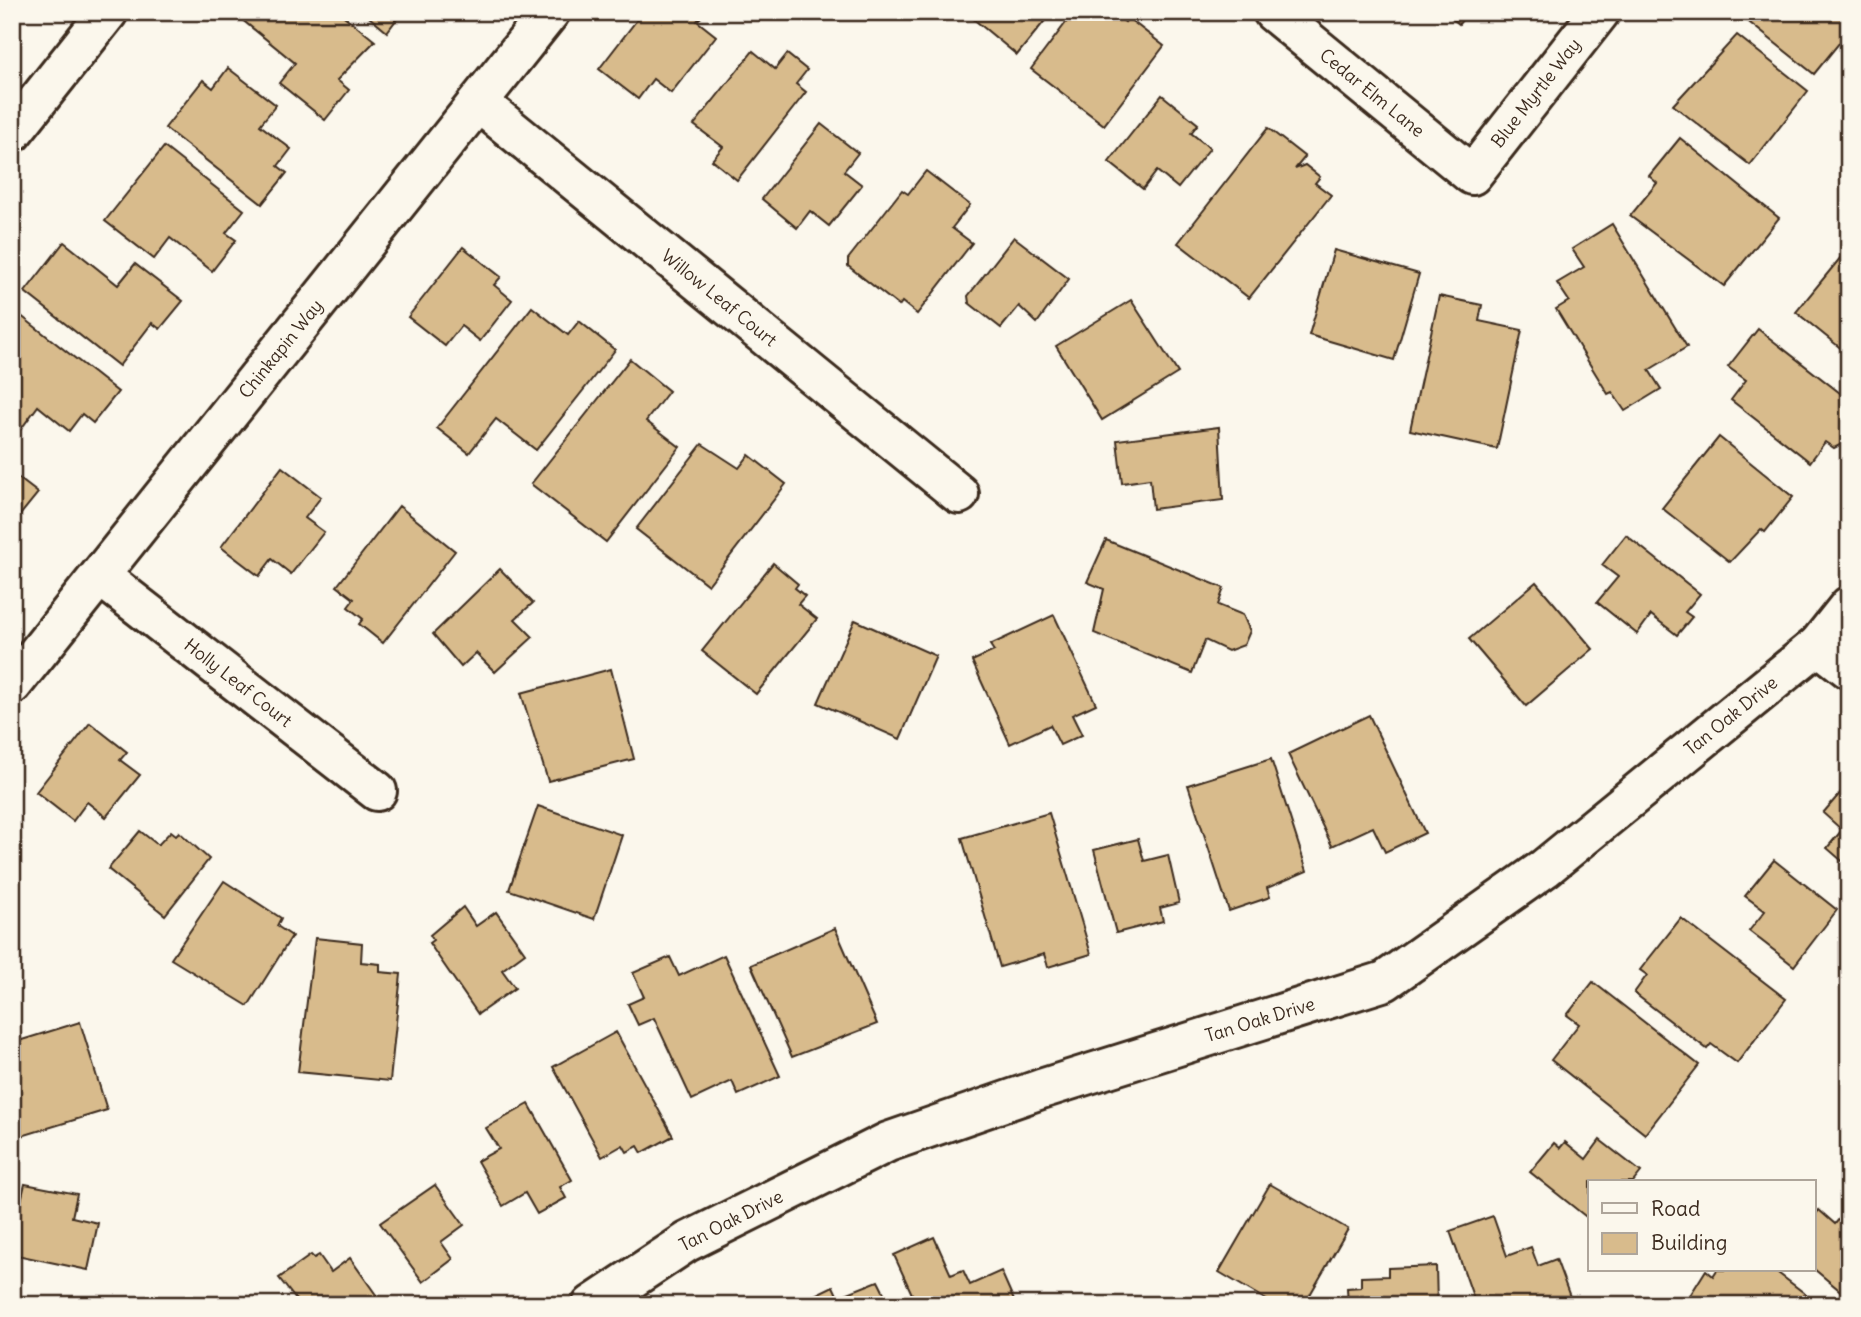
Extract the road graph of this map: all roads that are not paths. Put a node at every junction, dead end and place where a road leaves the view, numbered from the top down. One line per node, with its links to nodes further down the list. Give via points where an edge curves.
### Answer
1 (108, 12): 6 (street)
2 (550, 12): 5 (street, Chinkapin Way)
3 (1273, 12): 7 (street, Cedar Elm Lane)
4 (1600, 12): 7 (street, Blue Myrtle Way)
5 (479, 103): 8 (street, Willow Leaf Court); 9 (street, Chinkapin Way)
6 (12, 133)
7 (1472, 174)
8 (959, 494)
9 (100, 576): 13 (street, Chinkapin Way); 14 (street, Holly Leaf Court)
10 (1849, 606): 11 (street, Tan Oak Drive)
11 (1818, 645): 12 (street); 15 (street, Tan Oak Drive, via 1545,868 1385,981 888,1142 687,1242)
12 (1849, 669)
13 (12, 685)
14 (377, 790)
15 (592, 1305)

